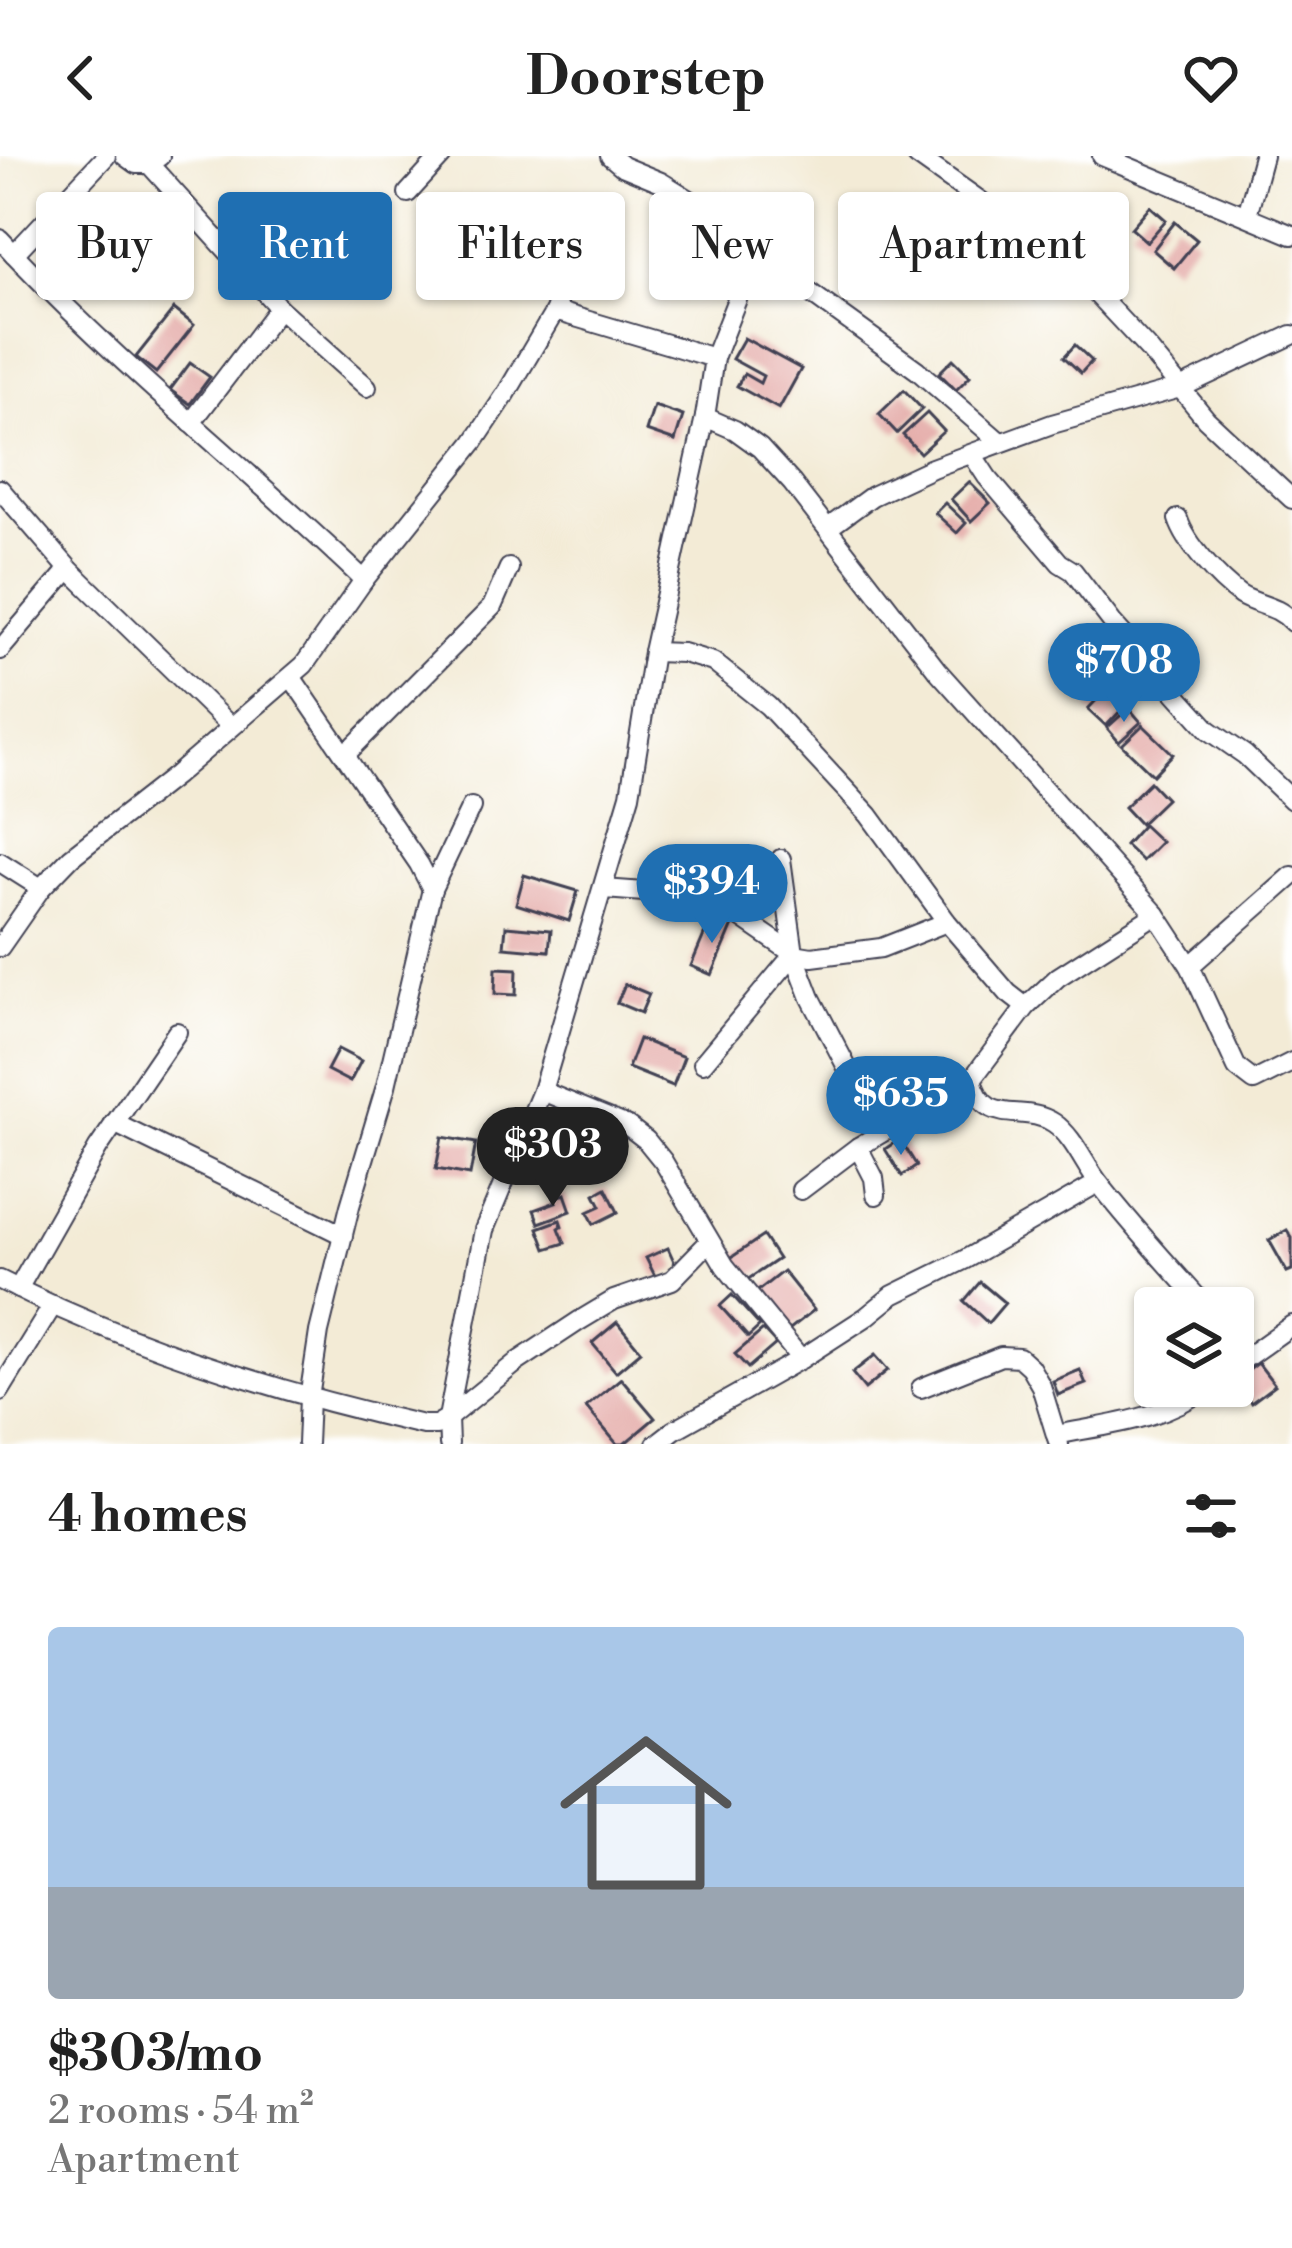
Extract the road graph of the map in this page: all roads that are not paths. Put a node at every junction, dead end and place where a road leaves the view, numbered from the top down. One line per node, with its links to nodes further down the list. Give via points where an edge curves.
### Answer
1 (106, 156): 14 (street)
2 (125, 156): 8 (street, via 136,164)
3 (442, 156): 10 (street)
4 (610, 156): 9 (street)
5 (917, 156): 23 (street, via 1090,288)
6 (1102, 156): 11 (street)
7 (1263, 156): 11 (street)
8 (154, 160): 18 (street)
9 (678, 192)
10 (408, 193)
11 (1247, 215): 12 (street)
12 (1292, 235)
13 (0, 239): 14 (street)
14 (14, 254): 25 (street)
15 (814, 296): 26 (street)
16 (559, 300): 19 (street)
17 (737, 300): 21 (street)
18 (279, 308): 22 (street); 25 (street)
19 (555, 311): 21 (street); 34 (street, via 474,442)
20 (1292, 335): 23 (street)
21 (715, 358): 24 (street)
22 (367, 388)
23 (1180, 388): 26 (street); 29 (street)
24 (705, 417): 31 (street, via 760,448); 37 (street)
25 (191, 423): 34 (street)
26 (1000, 442): 27 (street)
27 (972, 454): 31 (street, via 872,496); 41 (street, via 1209,730)
28 (0, 490): 33 (street)
29 (1292, 500)
30 (1178, 519): 35 (street, via 1242,596)
31 (829, 528): 49 (street, via 938,670)
32 (509, 568): 40 (street, via 492,608)
33 (69, 569): 36 (street); 39 (street)
34 (364, 580): 38 (street)
35 (1288, 609)
36 (0, 650)
37 (653, 652): 48 (street, via 630,795); 50 (street, via 713,662 768,706 869,815)
38 (292, 678): 39 (street); 40 (street)
39 (231, 728): 46 (street)
40 (345, 755): 47 (street)
41 (1292, 800)
42 (471, 807): 47 (street)
43 (781, 859): 52 (street)
44 (0, 862): 46 (street)
45 (1292, 876): 53 (street)
46 (41, 889): 51 (street)
47 (432, 889): 66 (street)
48 (604, 889): 52 (street, via 711,897); 59 (street)
49 (1156, 914): 53 (street); 54 (street)
50 (947, 922): 52 (street, via 881,948); 54 (street)
51 (0, 947)
52 (794, 954): 57 (street); 61 (street)
53 (1190, 966): 56 (street, via 1237,1068 1254,1081)
54 (1026, 1007): 58 (street)
55 (177, 1032): 60 (street)
56 (1292, 1062)
57 (703, 1064)
58 (973, 1078): 61 (street); 63 (street, via 993,1110 1057,1125)
59 (542, 1090): 67 (street, via 646,1140); 78 (street, via 484,1230)
60 (114, 1123): 66 (street); 68 (street)
61 (881, 1133): 62 (street)
62 (858, 1147): 64 (street); 65 (street)
63 (1098, 1183): 69 (street); 73 (street, via 893,1295)
64 (801, 1190)
65 (876, 1195)
66 (343, 1235): 76 (street)
67 (709, 1242): 73 (street); 78 (street, via 672,1280 579,1321)
68 (9, 1285): 70 (street)
69 (1189, 1287)
70 (53, 1305): 75 (street); 76 (street)
71 (1292, 1325): 72 (street)
72 (1254, 1351)
73 (801, 1360): 82 (street)
74 (921, 1388): 79 (street, via 1001,1356 1019,1358 1041,1386)
75 (0, 1391)
76 (309, 1398): 78 (street, via 423,1425); 80 (street)
77 (1176, 1407): 79 (street)
78 (448, 1418): 81 (street)
79 (1058, 1440)
80 (307, 1444)
81 (449, 1444)
82 (656, 1444)

